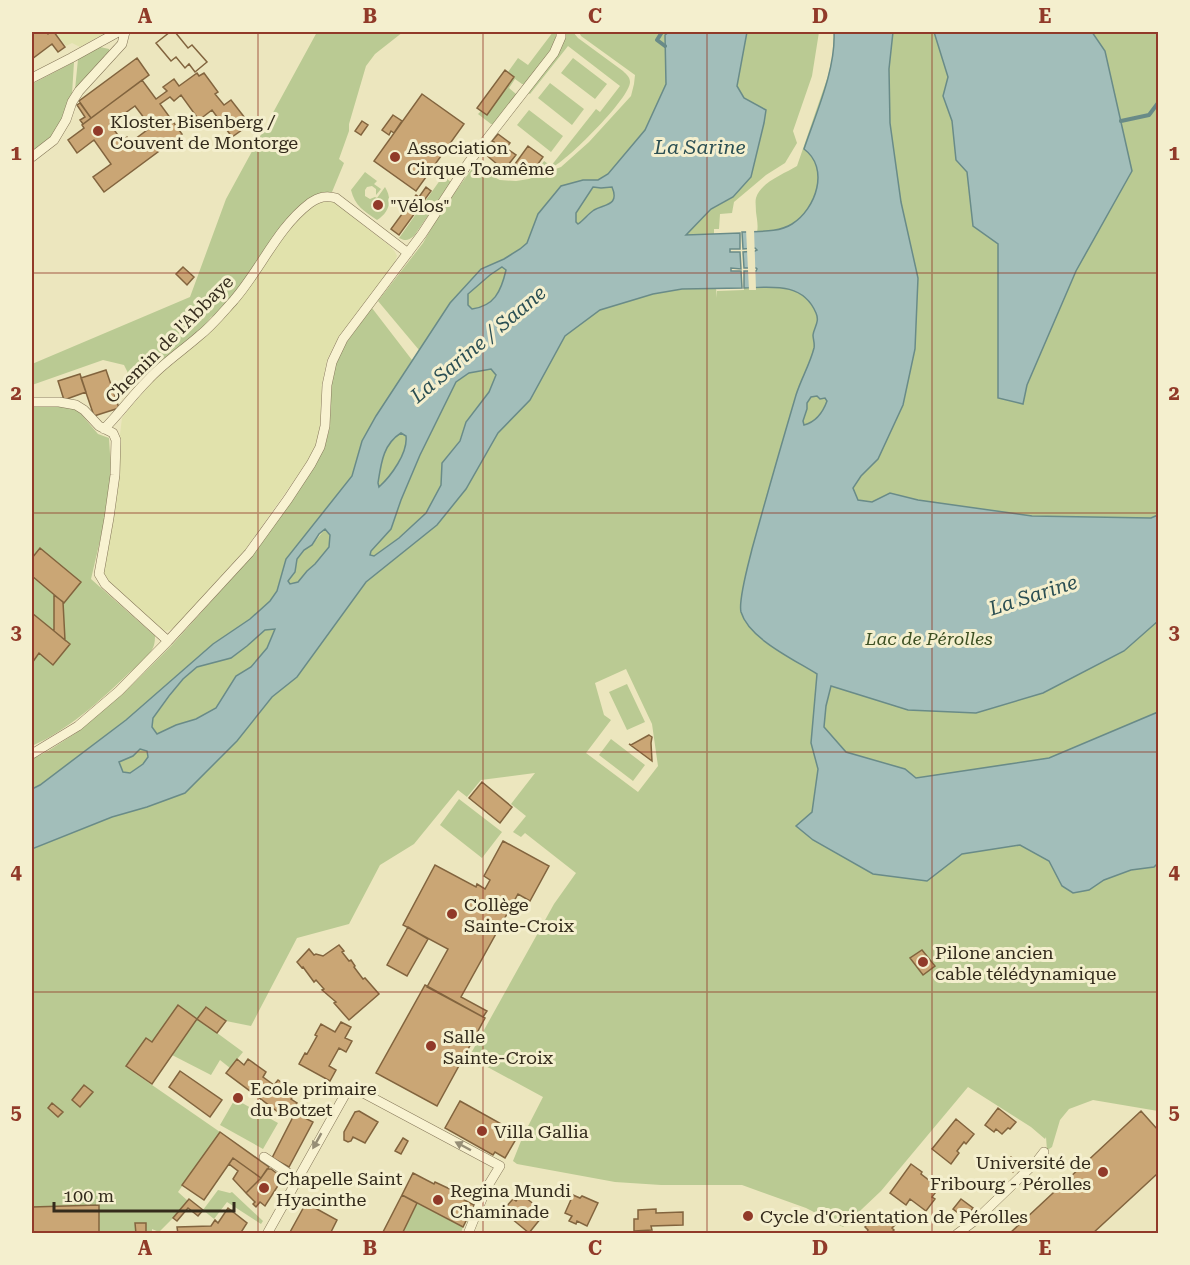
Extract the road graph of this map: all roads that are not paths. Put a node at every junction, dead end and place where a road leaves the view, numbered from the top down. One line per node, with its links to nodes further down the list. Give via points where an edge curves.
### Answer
1 (118, 32): 4 (street)
2 (124, 32): 5 (street, via 122,44 72,102 54,140)
3 (561, 32): 6 (street, via 554,53 470,162)
4 (32, 78)
5 (32, 157)
6 (408, 253): 8 (street, Chemin de l'Abbaye, via 336,198 320,197 311,202 277,238 236,298 201,335 147,380); 9 (street, via 343,339 332,362 325,426 311,464 249,553)
7 (32, 402): 8 (street, Chemin de l'Abbaye, via 76,405)
8 (104, 429): 9 (street, Chemin de l'Abbaye, via 116,440 115,475 99,574)
9 (168, 641): 10 (street, via 78,726)
10 (32, 754)
11 (1044, 1152): 16 (street, via 977,1219)
12 (264, 1157): 13 (street)
13 (297, 1179): 14 (street); 15 (street, one-way to 13, via 500,1166 356,1089 347,1091)
14 (267, 1233)
15 (468, 1233)
16 (957, 1233)

